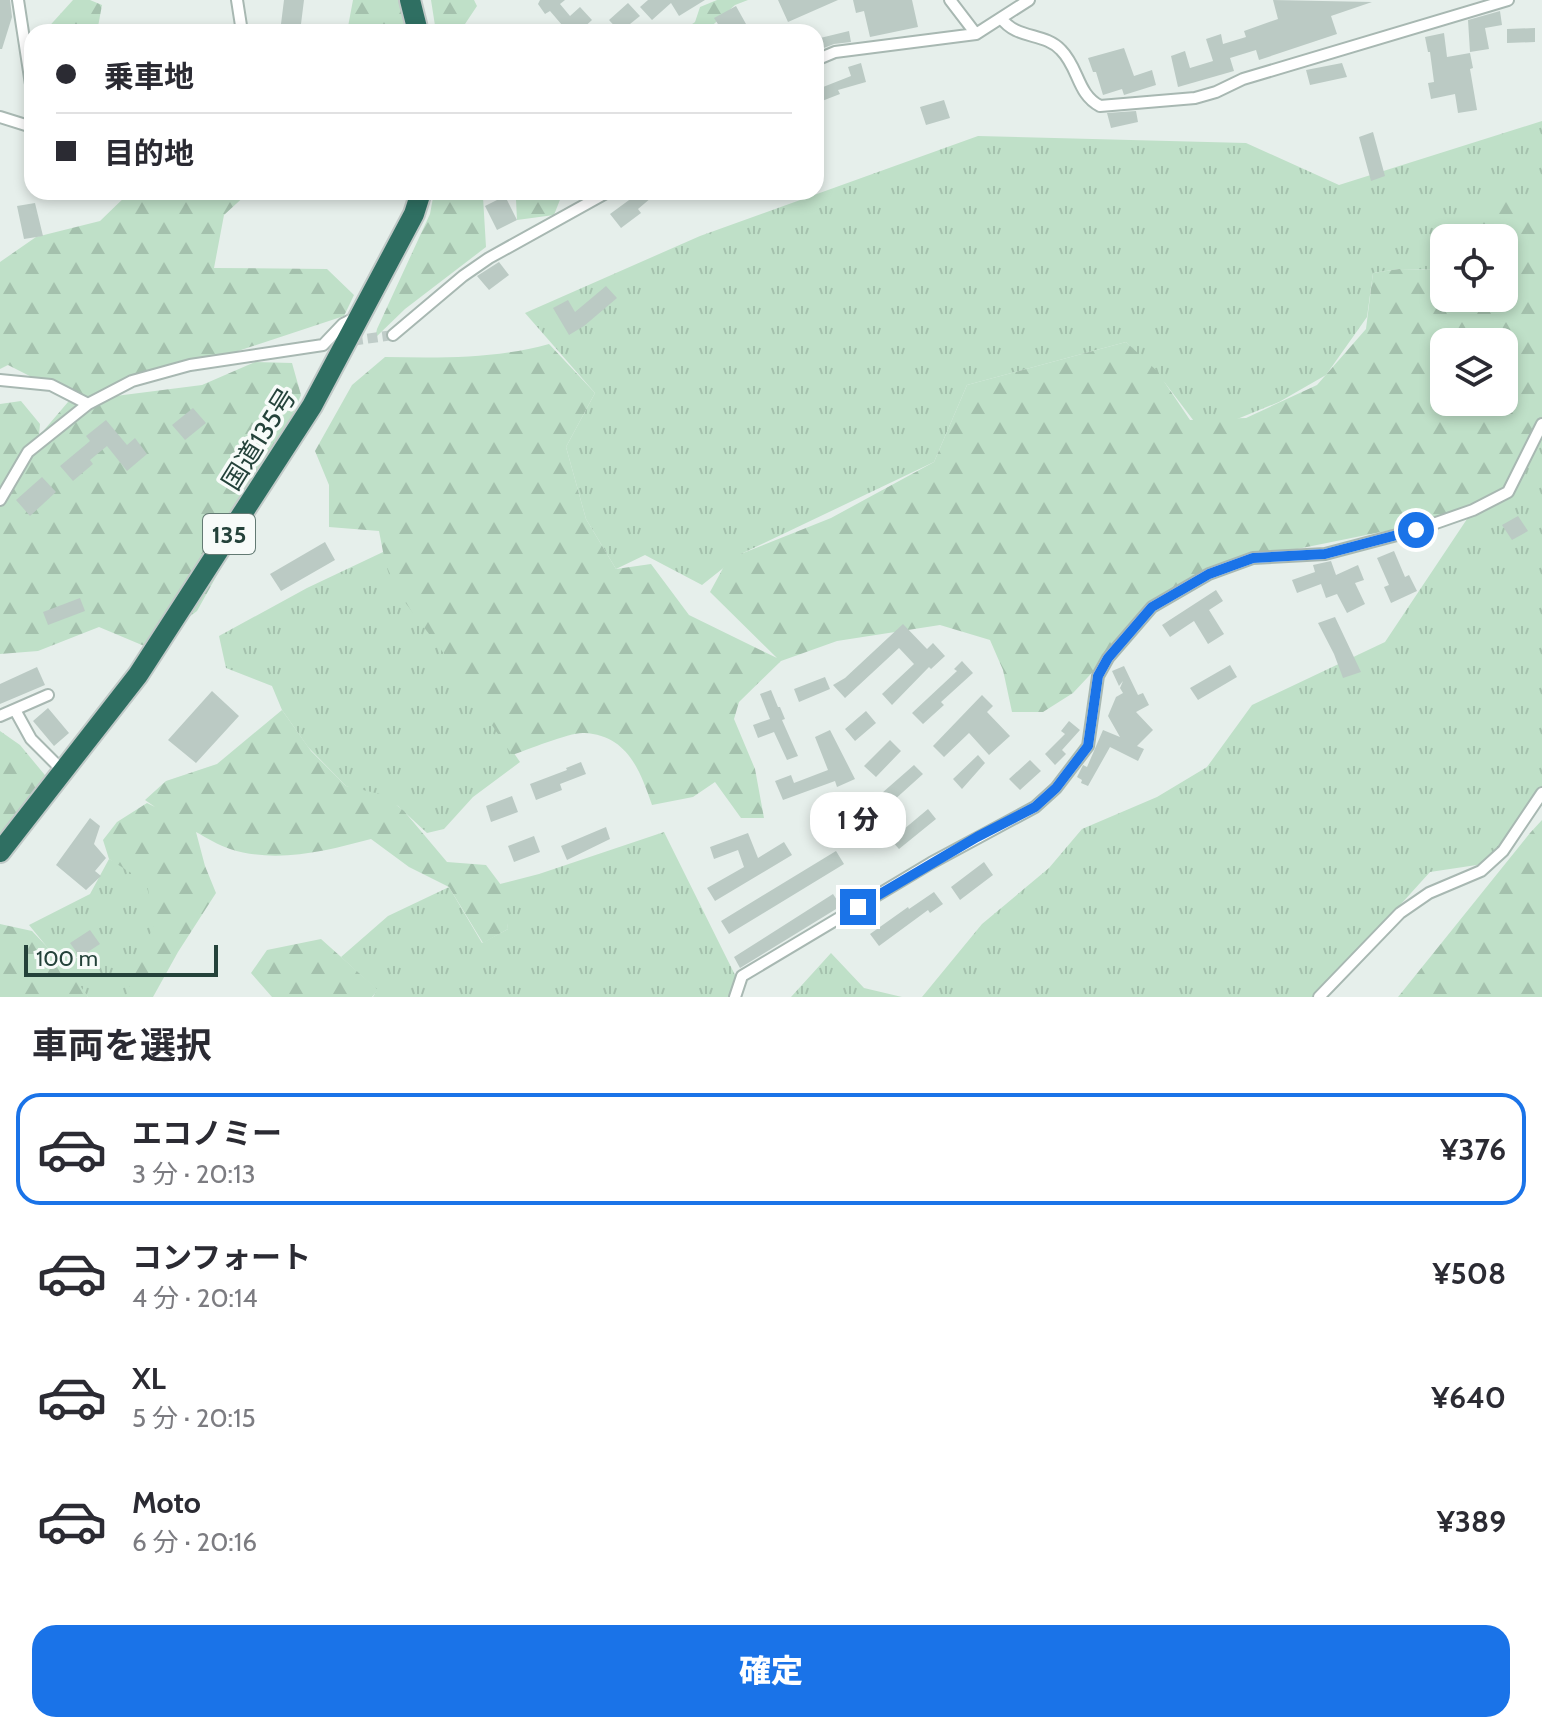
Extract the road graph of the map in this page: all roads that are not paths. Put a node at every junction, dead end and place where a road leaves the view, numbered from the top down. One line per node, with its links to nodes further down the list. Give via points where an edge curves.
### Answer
1 (18, 0): 11 (street)
2 (237, 0): 8 (street)
3 (410, 0): 9 (highway)
4 (950, 0): 10 (street)
5 (1029, 0): 7 (street)
6 (1508, 0): 7 (street, via 1257,74 1195,98 1100,106 1088,100 1060,48 1008,28)
7 (1001, 18): 10 (street)
8 (241, 24)
9 (416, 24)
10 (976, 34): 12 (street)
11 (24, 39)
12 (824, 57)
13 (0, 117): 14 (street)
14 (24, 124)
15 (418, 200): 17 (highway, 国道135号 / 135)
16 (594, 200): 18 (street, via 489,258)
17 (361, 315): 20 (street, via 343,324 323,345 190,365 132,381); 26 (highway, 国道135号 / 135, via 312,406 138,675)
18 (393, 335)
19 (0, 380): 20 (street, via 51,385)
20 (88, 404): 22 (street, via 28,452)
21 (1542, 424): 29 (street, via 1508,492 1473,510 1325,554 1253,558 1209,574 1152,607 1098,676 1088,746 1056,788 1035,807 742,976)
22 (0, 500)
23 (48, 695): 24 (street)
24 (15, 710): 25 (street); 26 (street, via 31,739)
25 (0, 716)
26 (63, 771): 28 (highway, 国道135号 / 135)
27 (1542, 793): 30 (street, via 1503,851 1481,871 1429,893 1400,913)
28 (0, 852)
29 (735, 997)
30 (1319, 997)

